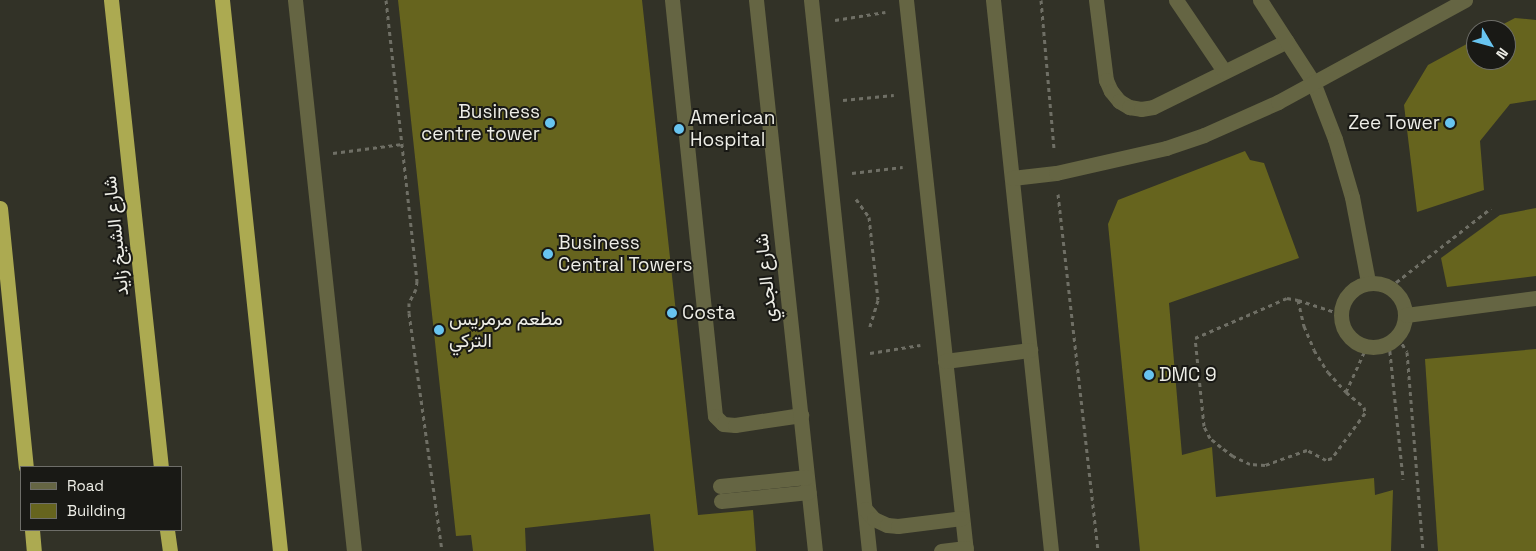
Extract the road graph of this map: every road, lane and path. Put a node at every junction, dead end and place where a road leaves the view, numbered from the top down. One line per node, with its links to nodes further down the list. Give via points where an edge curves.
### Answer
1 (111, 0): 44 (highway, شارع الشيخ زايد)
2 (222, 0): 55 (highway)
3 (295, 0): 22 (street)
4 (386, 0): 21 (path)
5 (672, 0): 42 (street, via 715,416 723,424 735,426)
6 (756, 0): 42 (street, شارع الجدي)
7 (811, 0): 48 (street)
8 (993, 0): 26 (street)
9 (1041, 0): 24 (path)
10 (1096, 0): 17 (street, via 1106,80 1119,101 1129,107 1153,107)
11 (1176, 0): 17 (street)
12 (1260, 0): 16 (street)
13 (1465, 0): 18 (street)
14 (906, 5): 15 (path); 19 (street)
15 (831, 20)
16 (1287, 40): 17 (street); 18 (street)
17 (1224, 72)
18 (1314, 82): 24 (street, via 1242,119 1166,148); 29 (street, via 1352,197)
19 (916, 92): 20 (path); 23 (street)
20 (840, 101)
21 (402, 144): 22 (path); 57 (path, via 418,286 409,303 408,313)
22 (312, 156): 56 (street)
23 (924, 164): 25 (path); 36 (street)
24 (1056, 173): 26 (street); 62 (path)
25 (846, 174)
26 (1012, 178): 38 (street)
27 (0, 208): 43 (highway)
28 (1491, 208): 30 (path)
29 (1368, 282): 30 (street); 33 (street, via 1349,293)
30 (1390, 287): 34 (street, via 1399,294)
31 (1536, 298): 34 (street)
32 (1298, 300): 33 (path); 41 (path, via 1314,350); 41 (path, via 1287,298 1195,338 1204,426 1210,438 1233,456 1250,464 1265,465 1307,450 1326,460 1332,458 1365,413 1364,408)
33 (1341, 314): 37 (street, via 1348,335)
34 (1406, 315): 35 (street, via 1403,326)
35 (1393, 339): 37 (street, via 1378,346); 45 (path); 63 (path, via 1407,352)
36 (943, 342): 39 (path); 40 (street)
37 (1367, 346): 41 (path)
38 (1030, 350): 40 (street); 61 (street)
39 (867, 354)
40 (945, 361): 49 (street)
41 (1346, 392)
42 (800, 415): 46 (street, شارع الجدي)
43 (26, 466)
44 (161, 466)
45 (1403, 479)
46 (808, 485): 47 (street); 58 (street, شارع الجدي)
47 (720, 494)
48 (865, 509): 49 (street, via 874,519 887,525); 59 (street)
49 (962, 518): 52 (street)
50 (32, 531): 53 (highway)
51 (167, 531): 54 (highway)
52 (966, 549): 60 (street)
53 (34, 551)
54 (170, 551)
55 (280, 551)
56 (354, 551)
57 (442, 551)
58 (815, 551)
59 (869, 551)
60 (941, 551)
61 (1051, 551)
62 (1098, 551)
63 (1423, 551)

